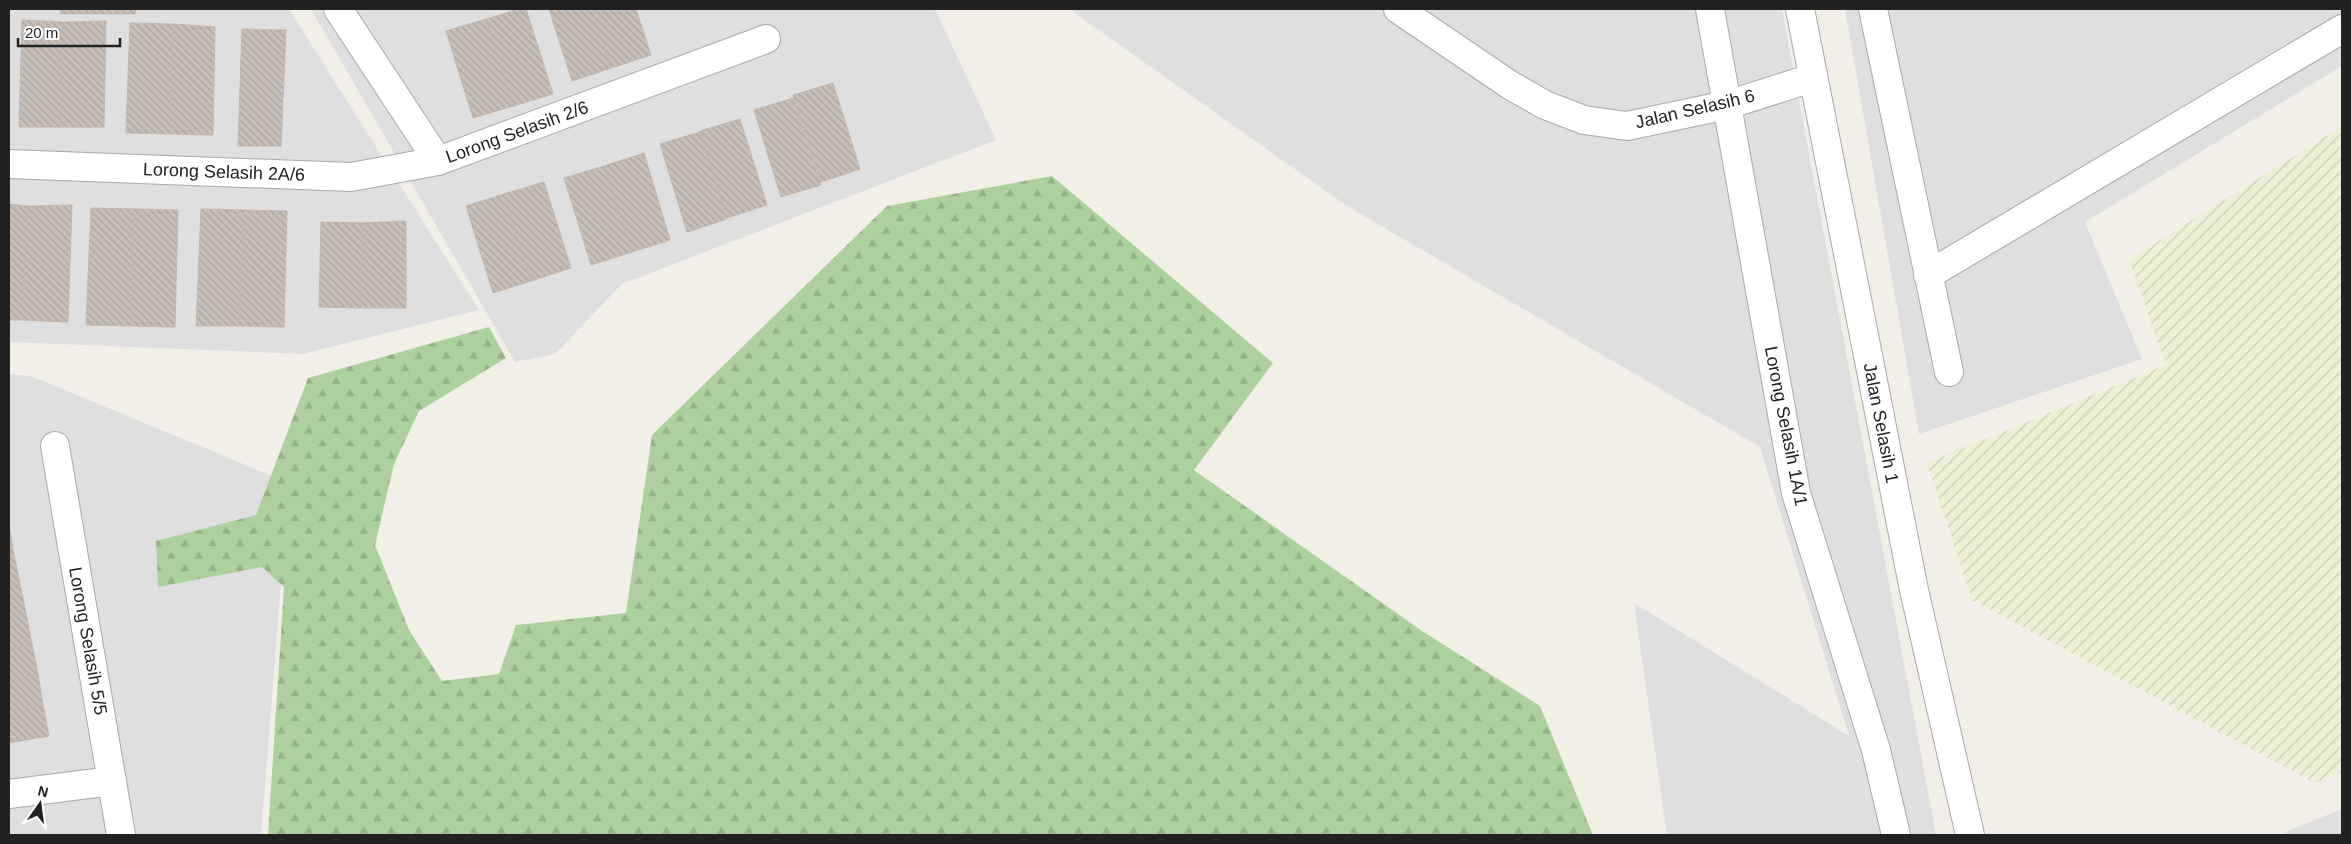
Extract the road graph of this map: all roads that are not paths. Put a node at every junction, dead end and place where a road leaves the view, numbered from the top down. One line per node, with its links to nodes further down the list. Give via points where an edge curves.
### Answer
1 (338, 9): 10 (street, Lorong Selasih 2/6)
2 (1398, 9): 9 (street, Jalan Selasih 6, via 1545,105 1584,120 1628,126)
3 (1710, 9): 9 (street, Lorong Selasih 1A/1)
4 (1800, 9): 8 (street, Jalan Selasih 1)
5 (1873, 9): 12 (street)
6 (2342, 30): 12 (street)
7 (766, 39): 10 (street, Lorong Selasih 2/6)
8 (1812, 78): 9 (street, Jalan Selasih 6); 19 (street, Jalan Selasih 1, via 1914,590)
9 (1727, 105): 18 (street, Lorong Selasih 1A/1, via 1796,493 1876,750)
10 (438, 161): 11 (street, Lorong Selasih 2A/6, via 351,177)
11 (9, 164)
12 (1928, 275): 13 (street)
13 (1948, 372)
14 (54, 446): 15 (street, Lorong Selasih 5/5)
15 (112, 781): 16 (street); 17 (street, Lorong Selasih 5/5)
16 (9, 794)
17 (121, 835)
18 (1896, 835)
19 (1970, 835)

